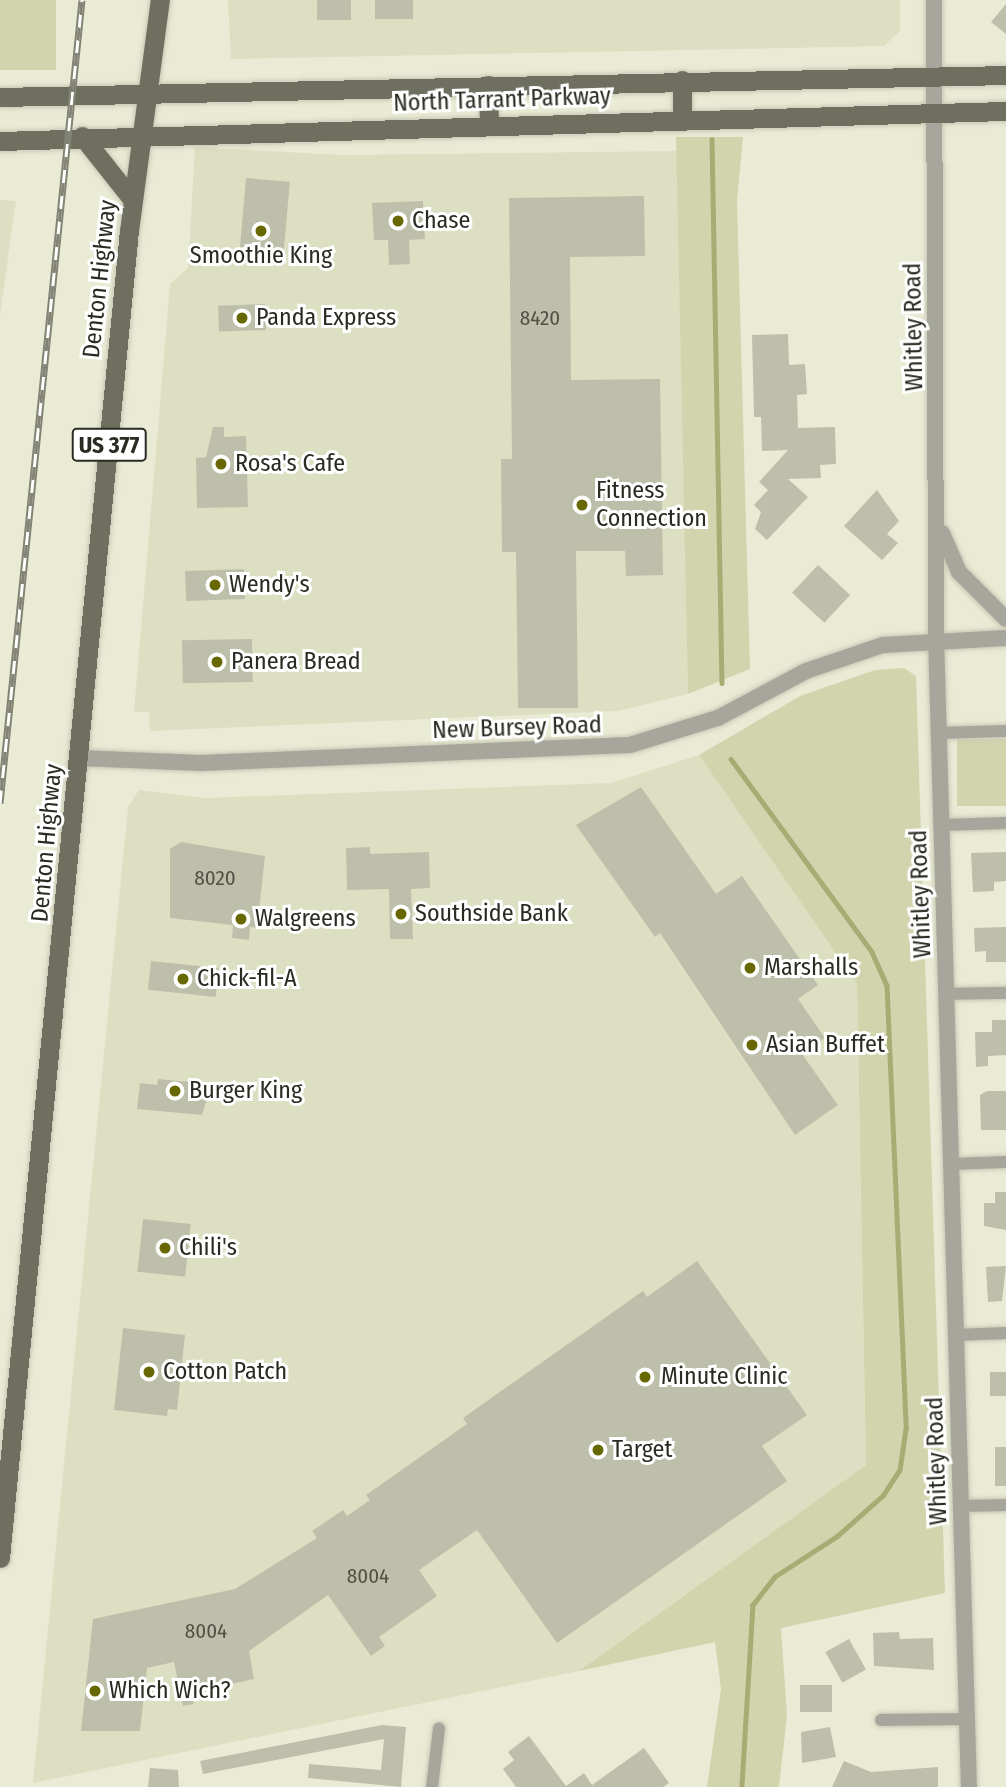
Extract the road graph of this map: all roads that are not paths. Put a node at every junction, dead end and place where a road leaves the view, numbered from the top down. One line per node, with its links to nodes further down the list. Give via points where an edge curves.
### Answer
1 (160, 0): 7 (main road, US 377)
2 (934, 0): 4 (street, Whitley Road)
3 (1006, 75): 4 (main road, North Tarrant Parkway)
4 (935, 77): 5 (main road, North Tarrant Parkway); 10 (street, Whitley Road)
5 (682, 80): 6 (main road, North Tarrant Parkway); 11 (main road)
6 (488, 85): 7 (main road, North Tarrant Parkway); 12 (main road)
7 (146, 95): 8 (main road, North Tarrant Parkway); 13 (main road, US 377)
8 (0, 97)
9 (1006, 111): 10 (main road, North Tarrant Parkway)
10 (935, 113): 11 (main road, North Tarrant Parkway); 17 (street, Whitley Road)
11 (682, 120): 12 (main road, North Tarrant Parkway)
12 (489, 126): 13 (main road, North Tarrant Parkway)
13 (141, 132): 14 (main road, North Tarrant Parkway); 16 (main road, Denton Highway / US 377)
14 (82, 136): 15 (main road, North Tarrant Parkway); 16 (main road)
15 (0, 141)
16 (132, 199): 23 (main road, Denton Highway / US 377)
17 (940, 525): 18 (street, via 959,572); 19 (street, Whitley Road)
18 (1006, 619)
19 (936, 637): 20 (street, New Bursey Road); 22 (street, Whitley Road); 23 (street, New Bursey Road, via 829,661 718,718 630,745 201,763)
20 (1006, 638)
21 (1006, 731): 22 (street)
22 (939, 733): 25 (street, Whitley Road)
23 (79, 758): 34 (main road, Denton Highway / US 377)
24 (1006, 823): 25 (street)
25 (941, 825): 27 (street, Whitley Road)
26 (1006, 993): 27 (street)
27 (946, 994): 29 (street, Whitley Road)
28 (1006, 1163): 29 (street)
29 (951, 1164): 31 (street, Whitley Road)
30 (1006, 1333): 31 (street)
31 (956, 1335): 33 (street, Whitley Road)
32 (1006, 1505): 33 (street)
33 (961, 1506): 35 (street, Whitley Road)
34 (0, 1558)
35 (967, 1719): 36 (street); 39 (street, Whitley Road)
36 (881, 1720)
37 (439, 1728): 38 (street)
38 (432, 1787)
39 (969, 1787)

